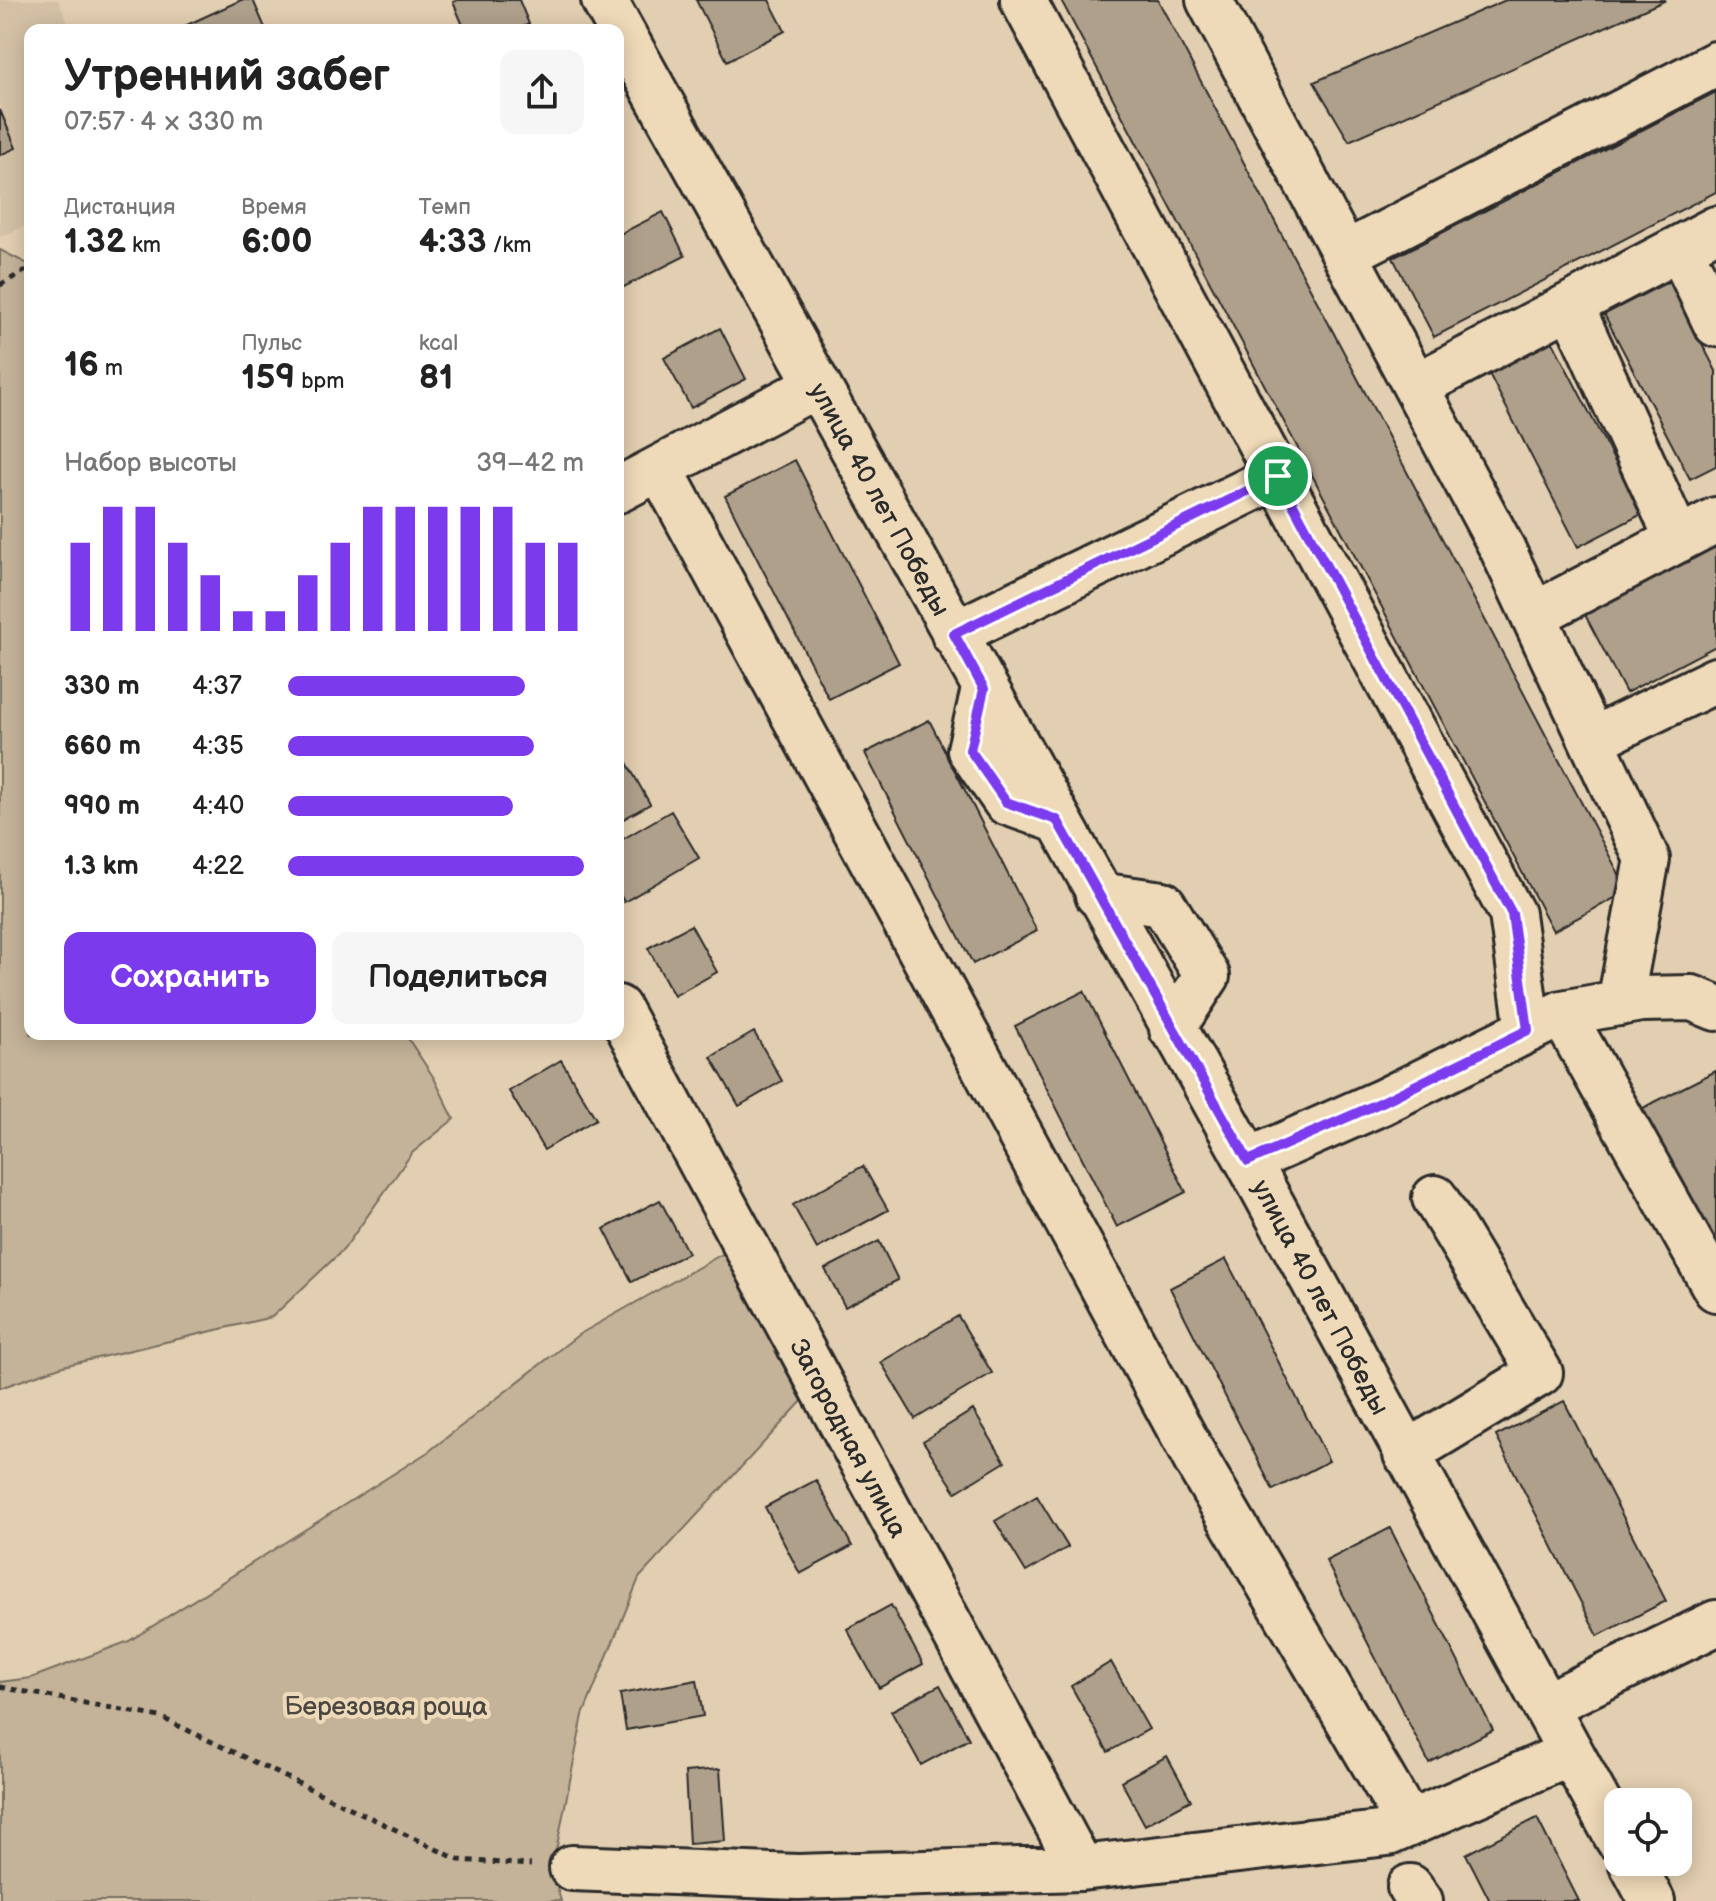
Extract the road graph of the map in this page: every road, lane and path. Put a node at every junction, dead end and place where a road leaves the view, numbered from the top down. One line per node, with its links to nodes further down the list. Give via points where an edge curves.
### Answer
1 (604, 0): 4 (street, улица 40 лет Победы)
2 (1023, 0): 15 (street)
3 (1209, 0): 8 (street)
4 (617, 24)
5 (624, 36): 13 (street, улица 40 лет Победы)
6 (1716, 64): 8 (street)
7 (1698, 238): 11 (street); 12 (street)
8 (1345, 254): 14 (street)
9 (24, 271): 10 (path)
10 (0, 285)
11 (1571, 306): 14 (street); 19 (street)
12 (1716, 324)
13 (817, 385): 17 (street); 21 (street, улица 40 лет Победы)
14 (1416, 386): 20 (street)
15 (1278, 476): 21 (street); 27 (street, via 1512,914)
16 (669, 485): 37 (street, via 1199,1465)
17 (624, 487)
18 (1716, 520): 19 (street)
19 (1678, 540): 20 (street)
20 (1534, 615): 23 (street)
21 (954, 634): 28 (street, улица 40 лет Победы)
22 (1716, 680): 23 (street)
23 (1592, 740): 24 (street, via 1647,859)
24 (1620, 1003): 25 (street, via 1692,998); 27 (street)
25 (1716, 1008)
26 (624, 1019): 39 (street, Загородная улица)
27 (1545, 1021): 28 (street); 30 (street)
28 (1248, 1161): 31 (street, улица 40 лет Победы)
29 (1435, 1198): 31 (street, via 1540,1373)
30 (1716, 1289)
31 (1406, 1454): 34 (street, улица 40 лет Победы)
32 (1716, 1623): 34 (street)
33 (0, 1687): 38 (path, via 160,1717 459,1860)
34 (1545, 1706): 35 (street, улица 40 лет Победы)
35 (1571, 1753): 36 (street, улица 40 лет Победы); 37 (street)
36 (1604, 1813)
37 (1409, 1824): 39 (street, via 1388,1833)
38 (572, 1868): 39 (street, via 798,1877)
39 (1081, 1868)
40 (1639, 1876): 41 (street)
41 (1652, 1901)

